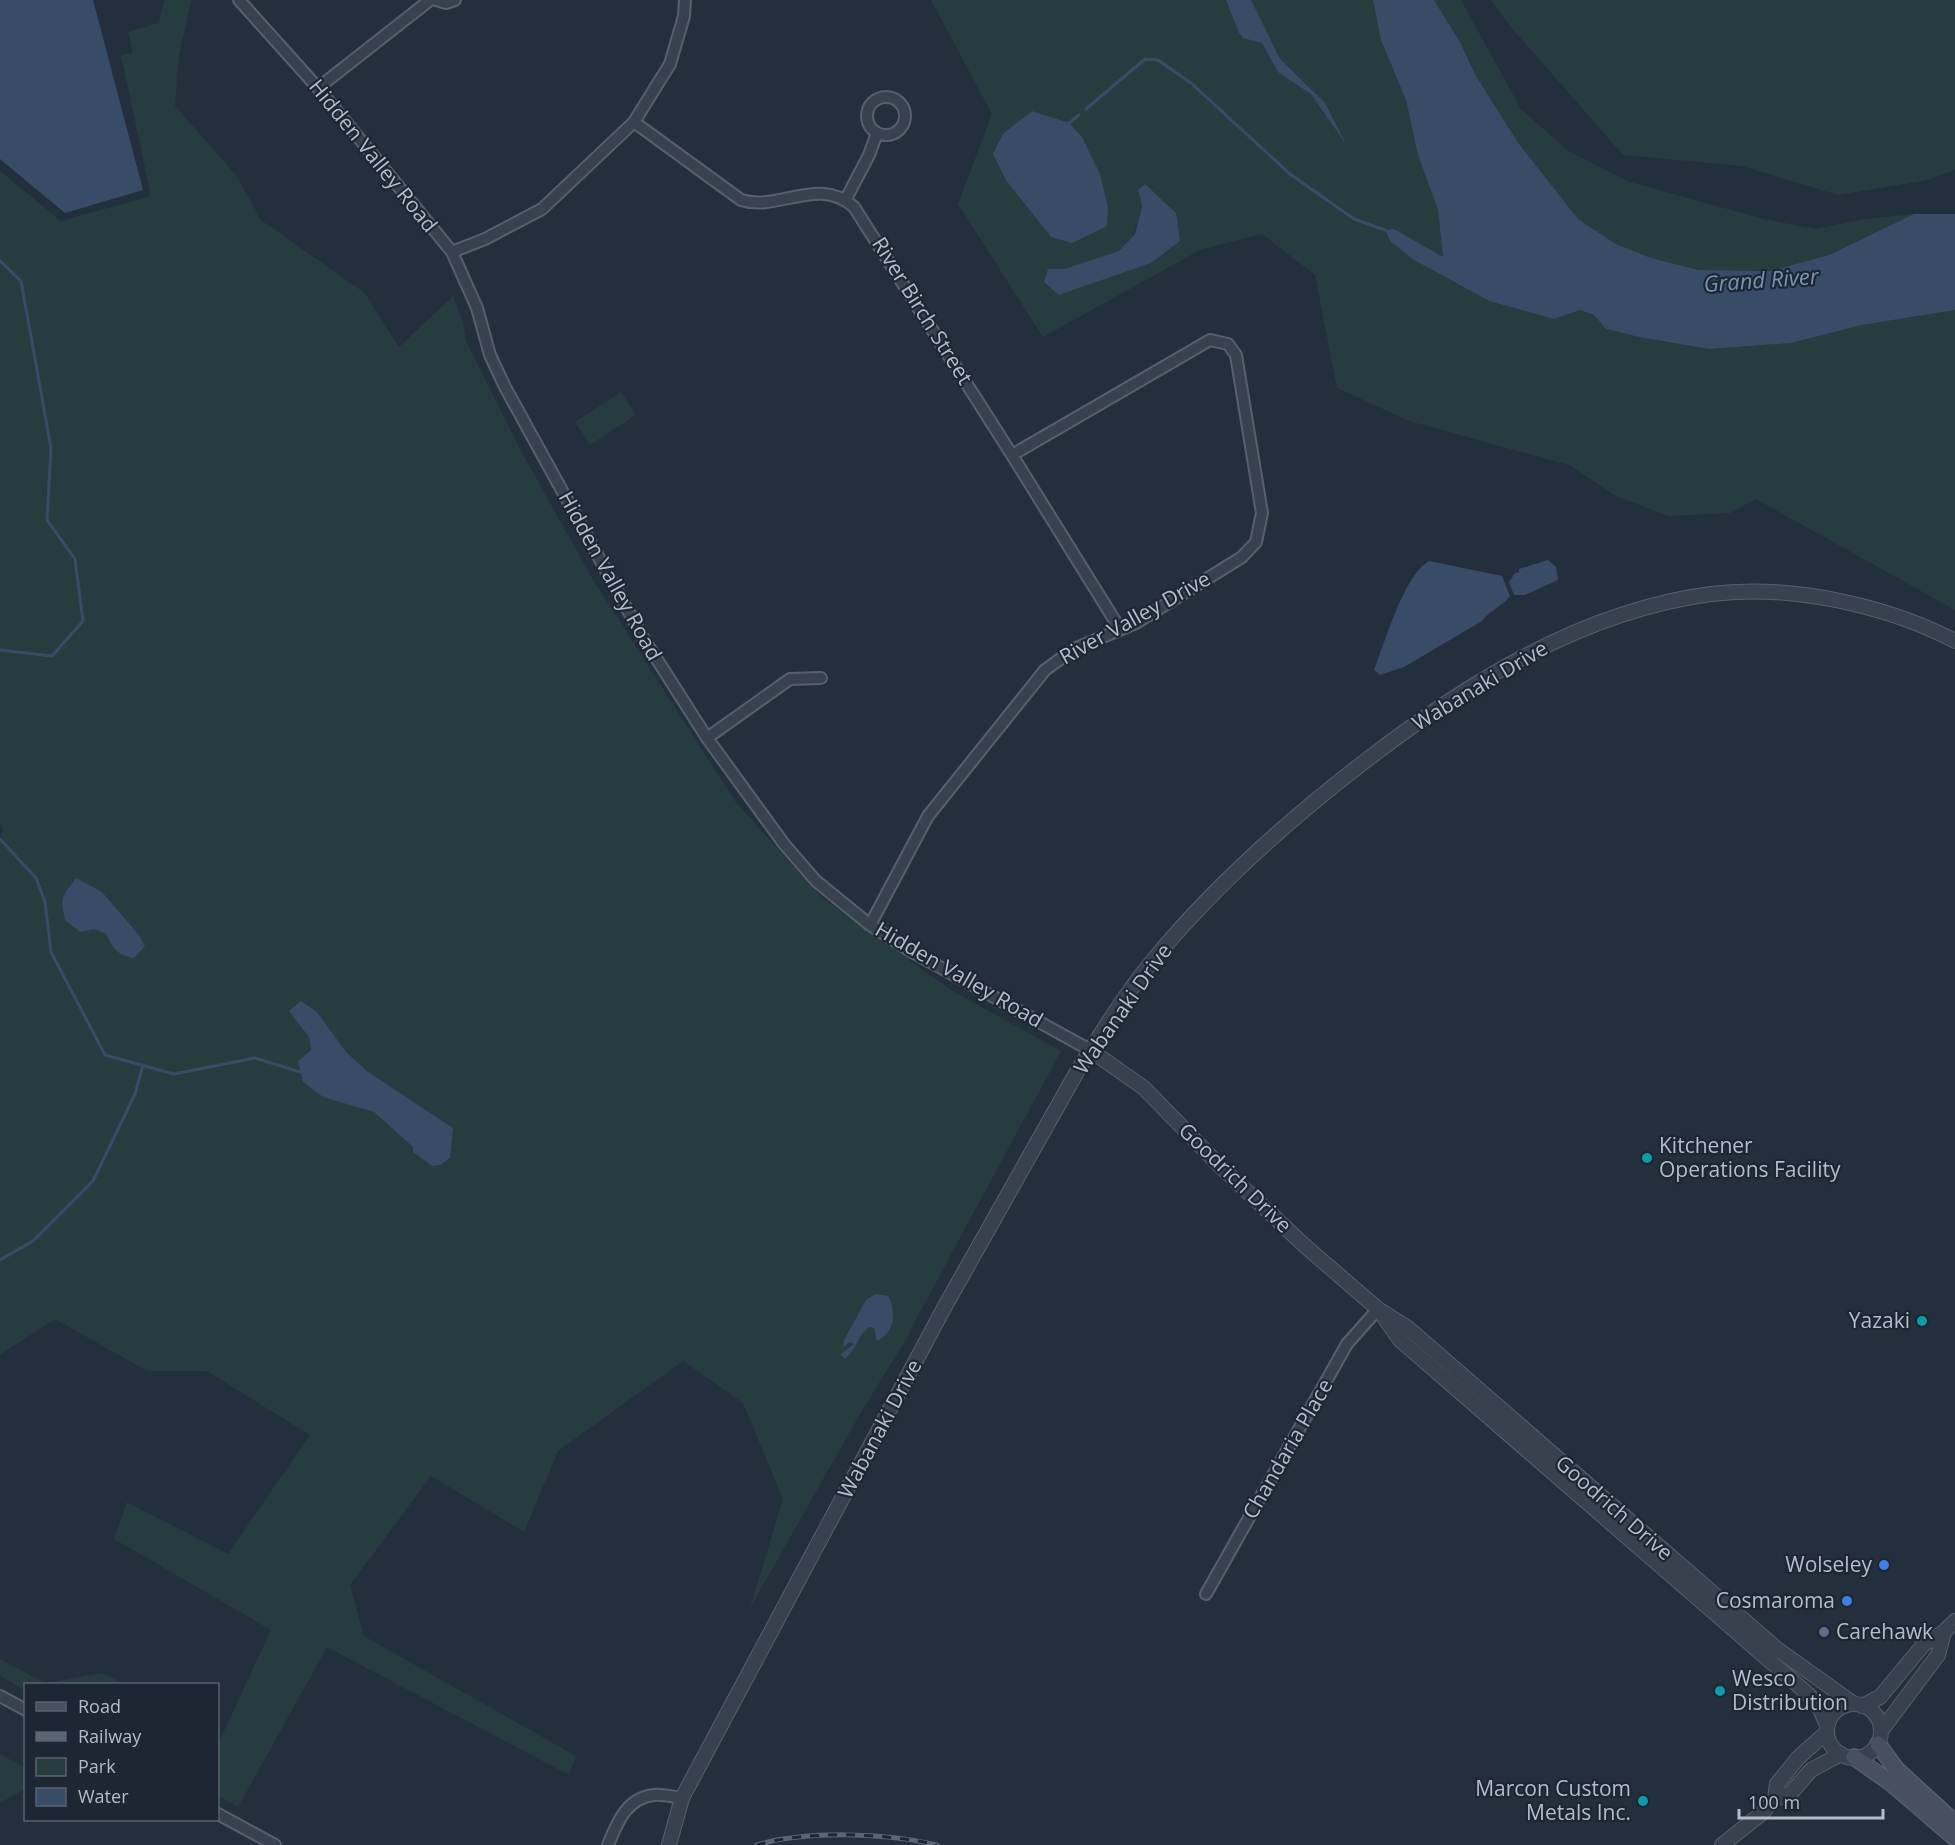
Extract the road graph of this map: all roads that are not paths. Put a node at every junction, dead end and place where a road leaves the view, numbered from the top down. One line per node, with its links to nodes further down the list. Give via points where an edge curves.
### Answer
1 (239, 0): 6 (street, Hidden Valley Road)
2 (430, 0): 6 (street)
3 (436, 0): 4 (street)
4 (455, 0)
5 (685, 0): 7 (street, via 670,64)
6 (318, 88): 10 (street, Hidden Valley Road)
7 (634, 122): 9 (street, via 741,200 758,203 810,193); 10 (street, via 542,209)
8 (877, 133): 9 (street)
9 (846, 199): 11 (street, River Birch Street, via 861,214)
10 (452, 252): 15 (street, Hidden Valley Road, via 505,387 642,636)
11 (1012, 455): 12 (street, River Birch Street); 12 (street, River Valley Drive, via 1210,340 1228,344 1236,355 1262,513 1256,542 1242,557)
12 (1120, 629): 16 (street, River Valley Drive, via 1074,649 1045,670 928,816)
13 (1955, 641): 17 (street, Wabanaki Drive, via 1889,613 1812,596 1753,592 1671,601 1573,633 1486,678 1408,728 1310,803 1208,899 1149,964)
14 (821, 678): 15 (street, via 790,679)
15 (707, 738): 16 (street, Hidden Valley Road, via 816,881)
16 (870, 925): 17 (street, Hidden Valley Road, via 939,968)
17 (1090, 1050): 18 (street, Goodrich Drive, via 1144,1088 1290,1232); 28 (street, Wabanaki Drive, via 944,1308)
18 (1378, 1309): 19 (street, Chandaria Place, via 1347,1344); 23 (street, Goodrich Drive, via 1408,1328 1777,1649); 25 (street, Goodrich Drive, via 1400,1340 1808,1694 1819,1707)
19 (1206, 1594)
20 (1955, 1621): 21 (street)
21 (1944, 1632): 23 (street, via 1924,1644 1880,1697); 26 (street, via 1938,1655)
22 (0, 1696): 24 (street)
23 (1858, 1705): 25 (street, via 1844,1705 1836,1710); 26 (street, via 1875,1715)
24 (24, 1709)
25 (1827, 1729): 27 (street, via 1831,1745); 29 (street, via 1777,1784)
26 (1880, 1738): 27 (street, via 1870,1753); 31 (main road, via 1896,1769)
27 (1847, 1755): 29 (street, via 1811,1770 1790,1794); 32 (main road, via 1891,1783)
28 (682, 1798): 34 (street, via 654,1795 632,1804 621,1815); 35 (street, Wabanaki Drive)
29 (1775, 1798): 36 (street)
30 (219, 1815): 33 (street)
31 (1955, 1823)
32 (1955, 1838)
33 (275, 1845)
34 (608, 1845)
35 (669, 1845)
36 (1723, 1845)

